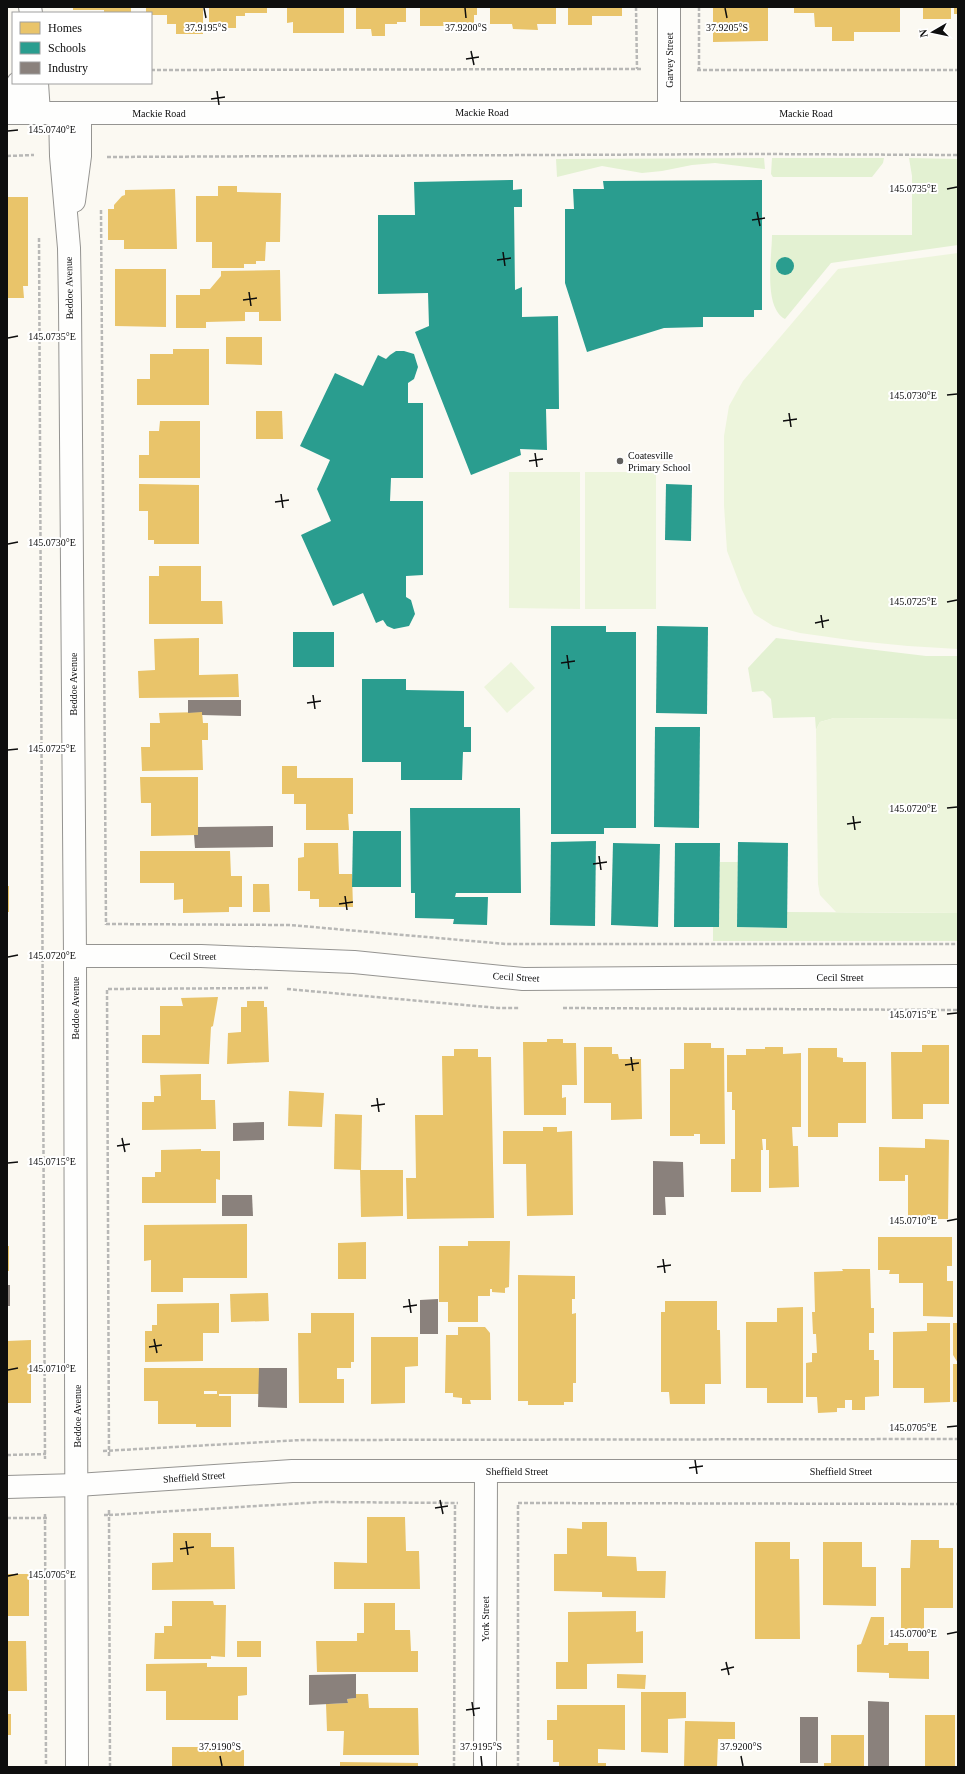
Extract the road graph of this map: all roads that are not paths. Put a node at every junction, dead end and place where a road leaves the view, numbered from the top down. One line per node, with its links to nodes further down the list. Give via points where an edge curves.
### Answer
1 (668, 7): 4 (street, Garvey Street)
2 (19, 84): 5 (street)
3 (37, 84): 5 (street)
4 (669, 112): 5 (street, Mackie Road); 6 (street, Mackie Road)
5 (41, 113): 7 (street, Beddoe Avenue, via 70,156)
6 (958, 113)
7 (75, 956): 8 (street, Cecil Street, via 202,956 354,962 522,979); 11 (street, Beddoe Avenue)
8 (958, 976)
9 (486, 1471): 10 (street, Sheffield Street); 11 (street, Sheffield Street, via 292,1471); 14 (street, York Street)
10 (958, 1471)
11 (77, 1484): 12 (street, Sheffield Street); 13 (street, Beddoe Avenue)
12 (7, 1487)
13 (77, 1767)
14 (485, 1767)

